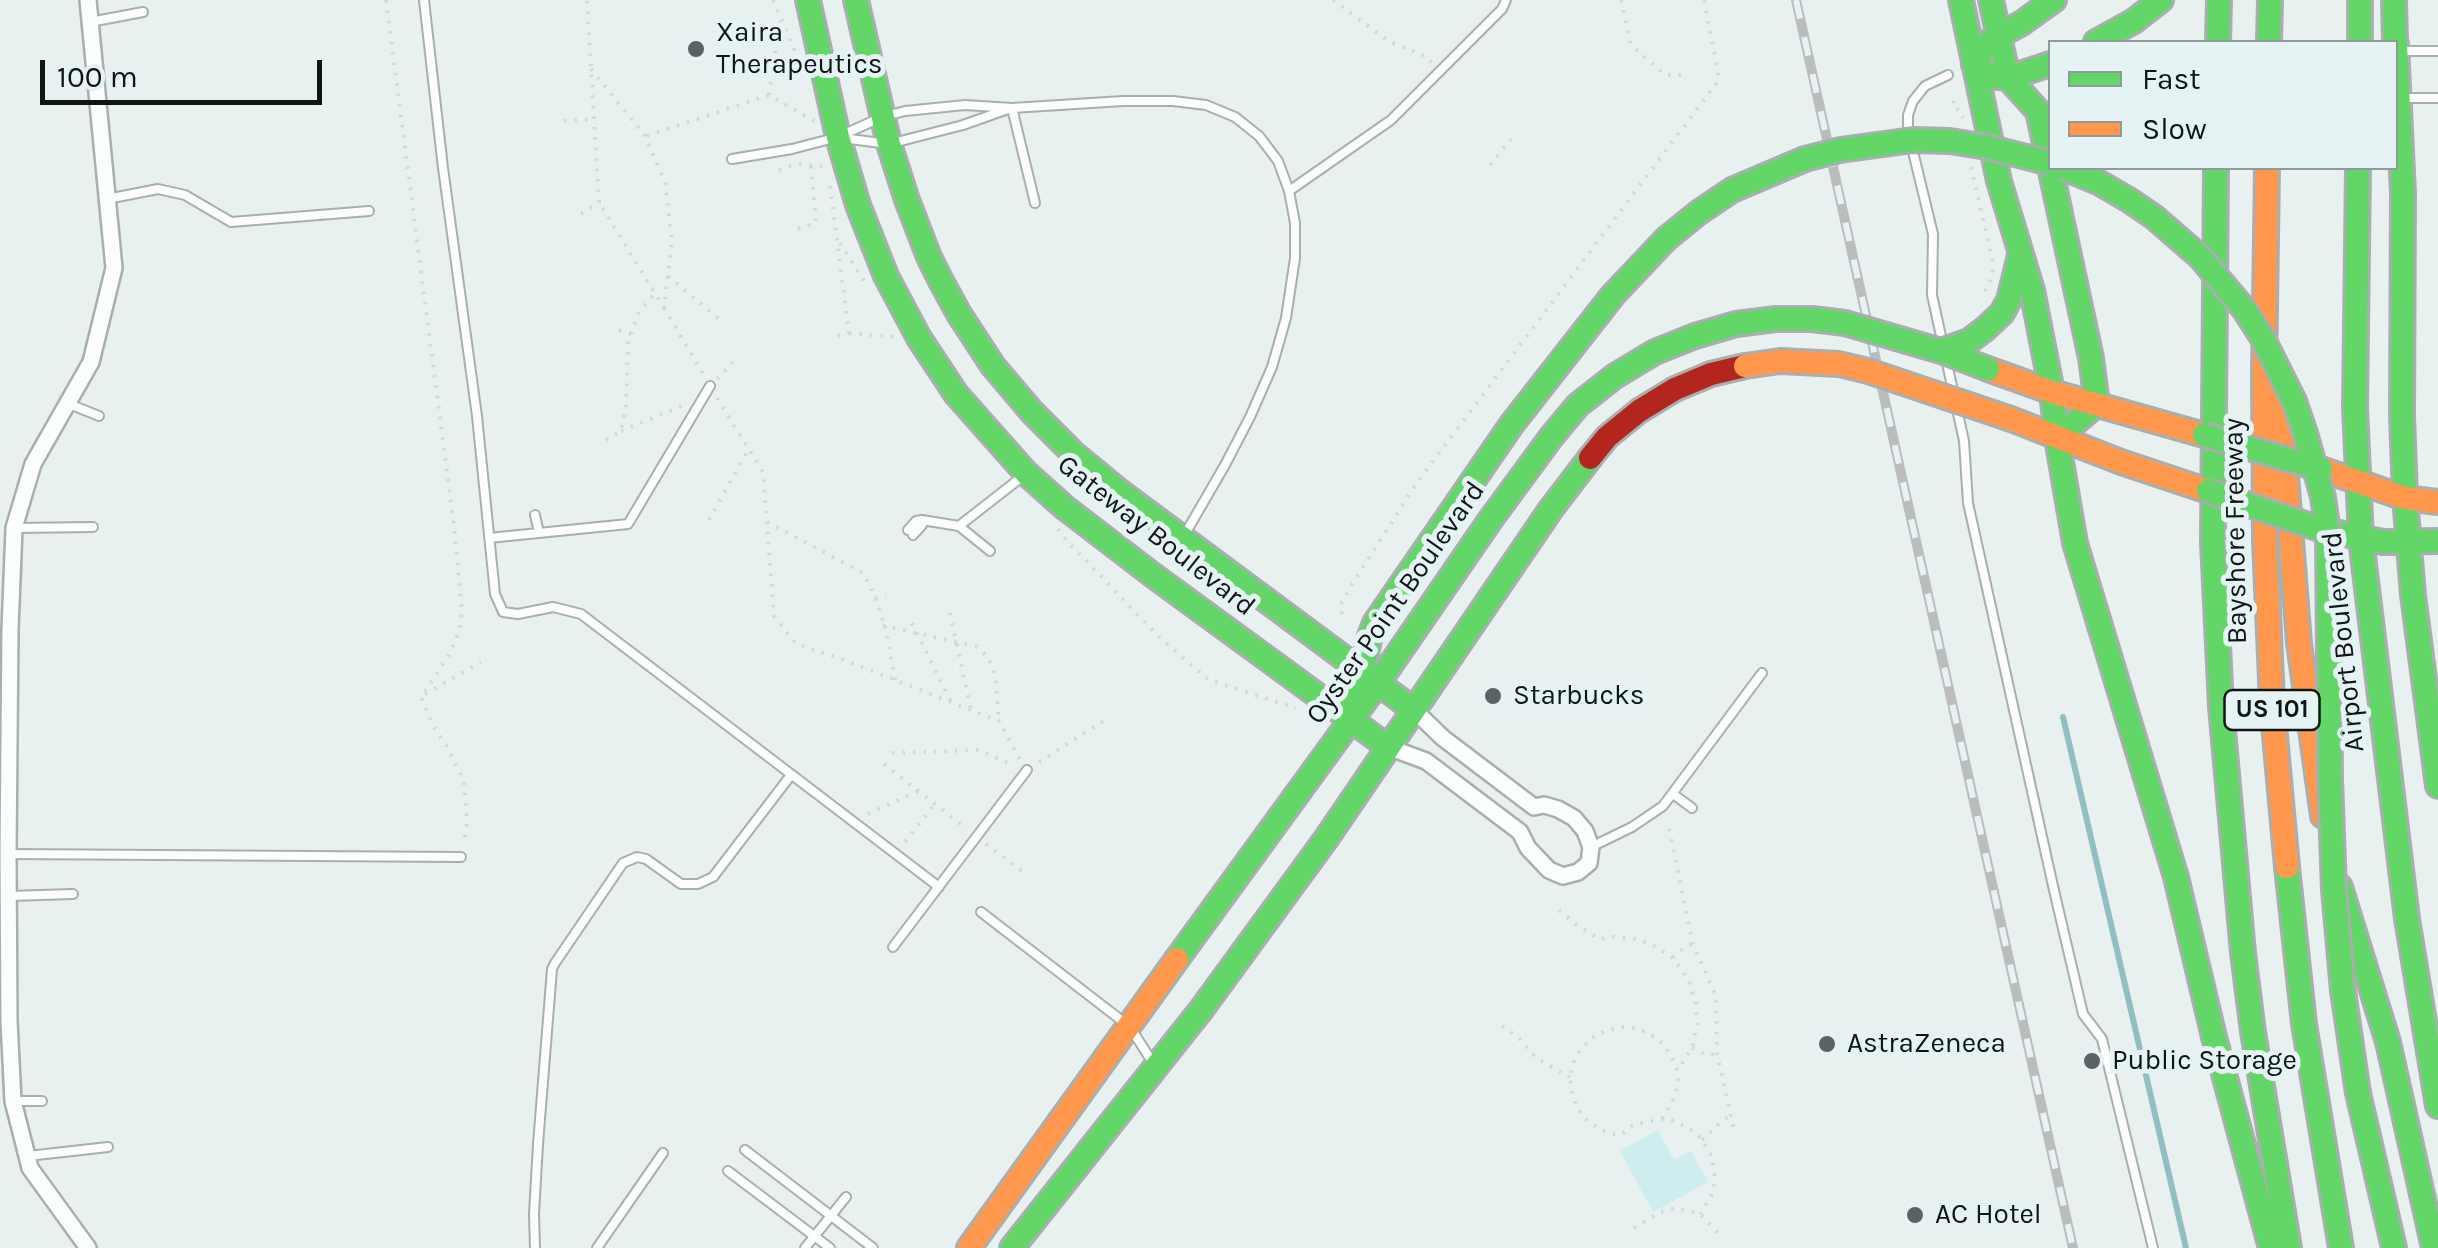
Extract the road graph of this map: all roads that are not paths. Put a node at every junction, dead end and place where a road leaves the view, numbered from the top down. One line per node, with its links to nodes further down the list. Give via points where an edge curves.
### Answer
1 (88, 0): 15 (street)
2 (424, 0): 66 (lane)
3 (808, 0): 33 (main road, Gateway Boulevard)
4 (856, 0): 32 (main road, Gateway Boulevard)
5 (1506, 0): 43 (lane, via 1391,120)
6 (1960, 0): 24 (main road)
7 (1992, 0): 16 (main road)
8 (2054, 0): 16 (main road)
9 (2161, 0): 17 (main road)
10 (2219, 0): 18 (main road)
11 (2270, 0): 19 (main road)
12 (2360, 0): 20 (main road)
13 (2394, 0): 21 (main road)
14 (144, 12): 15 (lane)
15 (90, 22): 44 (street)
16 (1999, 35): 24 (main road); 27 (main road)
17 (2100, 40)
18 (2218, 40)
19 (2269, 40)
20 (2360, 40)
21 (2396, 40)
22 (2398, 51): 23 (lane)
23 (2438, 51)
24 (1974, 65): 27 (main road); 48 (main road)
25 (2048, 65): 27 (main road)
26 (1948, 75): 116 (lane, via 1913,101 1908,132 1933,234 1932,294 1964,440 1968,503 2082,1014 2102,1039)
27 (2008, 78): 35 (main road, via 2038,111)
28 (2398, 82): 29 (main road)
29 (2399, 98): 30 (lane); 58 (main road)
30 (2438, 98)
31 (1012, 108): 32 (lane, via 965,105); 34 (lane); 43 (lane, via 1123,101 1206,106 1259,136); 45 (lane)
32 (882, 117): 33 (lane); 34 (main road, Gateway Boulevard)
33 (838, 138): 34 (lane); 36 (lane); 56 (main road, Gateway Boulevard, via 886,276 919,338 956,394)
34 (889, 144): 67 (main road, Gateway Boulevard, via 929,257 993,366 1073,454)
35 (2048, 158)
36 (732, 159)
37 (2048, 162): 74 (main road, bridge, via 1950,141 1840,150 1768,173 1698,212 1638,266 1474,477 1375,623)
38 (2051, 170): 53 (main road)
39 (2069, 170): 120 (main road, bridge, via 2129,200 2200,257 2262,338 2306,433 2328,533 2330,778 2344,991 2358,1093)
40 (2216, 170): 118 (main road, Bayshore Freeway / US 101, via 2213,542 2224,746 2254,1032)
41 (2267, 170): 46 (main road, Bayshore Freeway / US 101)
42 (2358, 170): 57 (main road, Airport Boulevard)
43 (1289, 192): 67 (lane, via 1295,258 1272,367)
44 (107, 199): 47 (lane, via 158,189 186,195 231,222); 52 (street, via 114,268 91,362)
45 (1035, 203)
46 (2266, 208): 119 (main road, Bayshore Freeway / US 101, via 2264,541 2277,780 2304,1024); 121 (main road, via 2299,644 2319,800 2388,1042)
47 (369, 211)
48 (2020, 255): 49 (main road, bridge, via 2002,313 1986,330); 51 (main road)
49 (1941, 351): 51 (main road, Oyster Point Boulevard, bridge); 74 (main road, Oyster Point Boulevard, bridge, via 1812,318 1736,324 1655,352 1578,405)
50 (710, 386): 64 (lane, via 628,524)
51 (2052, 392): 53 (main road, Oyster Point Boulevard); 55 (main road)
52 (69, 404): 54 (lane); 65 (street, via 33,464)
53 (2097, 404): 55 (main road); 57 (main road, Oyster Point Boulevard, bridge)
54 (99, 416)
55 (2057, 438): 68 (main road, bridge); 75 (main road, bridge, via 1839,364 1745,366 1674,389 1607,437); 117 (main road, via 2075,543 2176,877)
56 (1026, 473): 61 (lane); 77 (main road, Gateway Boulevard, via 1104,539)
57 (2357, 482): 58 (main road, Oyster Point Boulevard); 68 (main road, Airport Boulevard)
58 (2405, 498): 59 (main road, Oyster Point Boulevard); 70 (main road)
59 (2438, 502)
60 (536, 516): 64 (lane)
61 (959, 526): 63 (lane, via 922,520); 71 (lane)
62 (94, 527): 65 (lane)
63 (911, 532)
64 (539, 533): 66 (lane)
65 (9, 536): 72 (street)
66 (489, 538): 80 (lane, via 503,612 553,607 581,614)
67 (1182, 539): 74 (main road, Gateway Boulevard)
68 (2361, 539): 70 (main road); 99 (main road, Airport Boulevard, via 2407,919)
69 (2438, 541): 70 (main road)
70 (2408, 544): 81 (main road)
71 (990, 551)
72 (5, 605): 76 (street)
73 (1762, 673): 82 (lane)
74 (1371, 678): 75 (main road, Gateway Boulevard); 77 (main road)
75 (1414, 710): 78 (main road); 83 (street)
76 (4, 719): 88 (street)
77 (1351, 721): 78 (main road, Gateway Boulevard); 95 (main road, Oyster Point Boulevard)
78 (1388, 748): 85 (street, via 1426,760); 96 (main road)
79 (1026, 770): 89 (lane)
80 (791, 775): 89 (lane); 109 (lane, via 713,876 698,884 681,884 646,859 623,863 555,964)
81 (2438, 786)
82 (1672, 794): 84 (lane); 86 (lane, via 1632,827)
83 (1534, 807): 85 (street, via 1524,814); 86 (street, via 1558,808 1574,818)
84 (1692, 808)
85 (1520, 832): 86 (street, via 1538,861 1563,876 1588,864)
86 (1591, 847)
87 (462, 857): 88 (lane)
88 (5, 861): 91 (street)
89 (939, 887): 93 (lane)
90 (73, 894): 91 (lane)
91 (9, 896): 94 (street)
92 (981, 912): 95 (lane)
93 (894, 948)
94 (5, 1021): 97 (street)
95 (1130, 1027): 96 (lane); 114 (main road, Oyster Point Boulevard)
96 (1154, 1066): 115 (main road)
97 (13, 1101): 98 (lane); 103 (street)
98 (42, 1102)
99 (2438, 1106)
100 (108, 1147): 103 (lane)
101 (744, 1150): 106 (lane)
102 (663, 1153): 110 (lane)
103 (26, 1156): 108 (street)
104 (728, 1171): 107 (lane)
105 (846, 1197): 106 (lane)
106 (831, 1216): 107 (lane); 113 (lane)
107 (815, 1236): 111 (lane); 112 (lane)
108 (88, 1248)
109 (535, 1248)
110 (597, 1248)
111 (806, 1248)
112 (830, 1248)
113 (872, 1248)
114 (968, 1248)
115 (1012, 1248)
116 (2153, 1248)
117 (2271, 1248)
118 (2289, 1248)
119 (2341, 1248)
120 (2394, 1248)
121 (2434, 1248)

